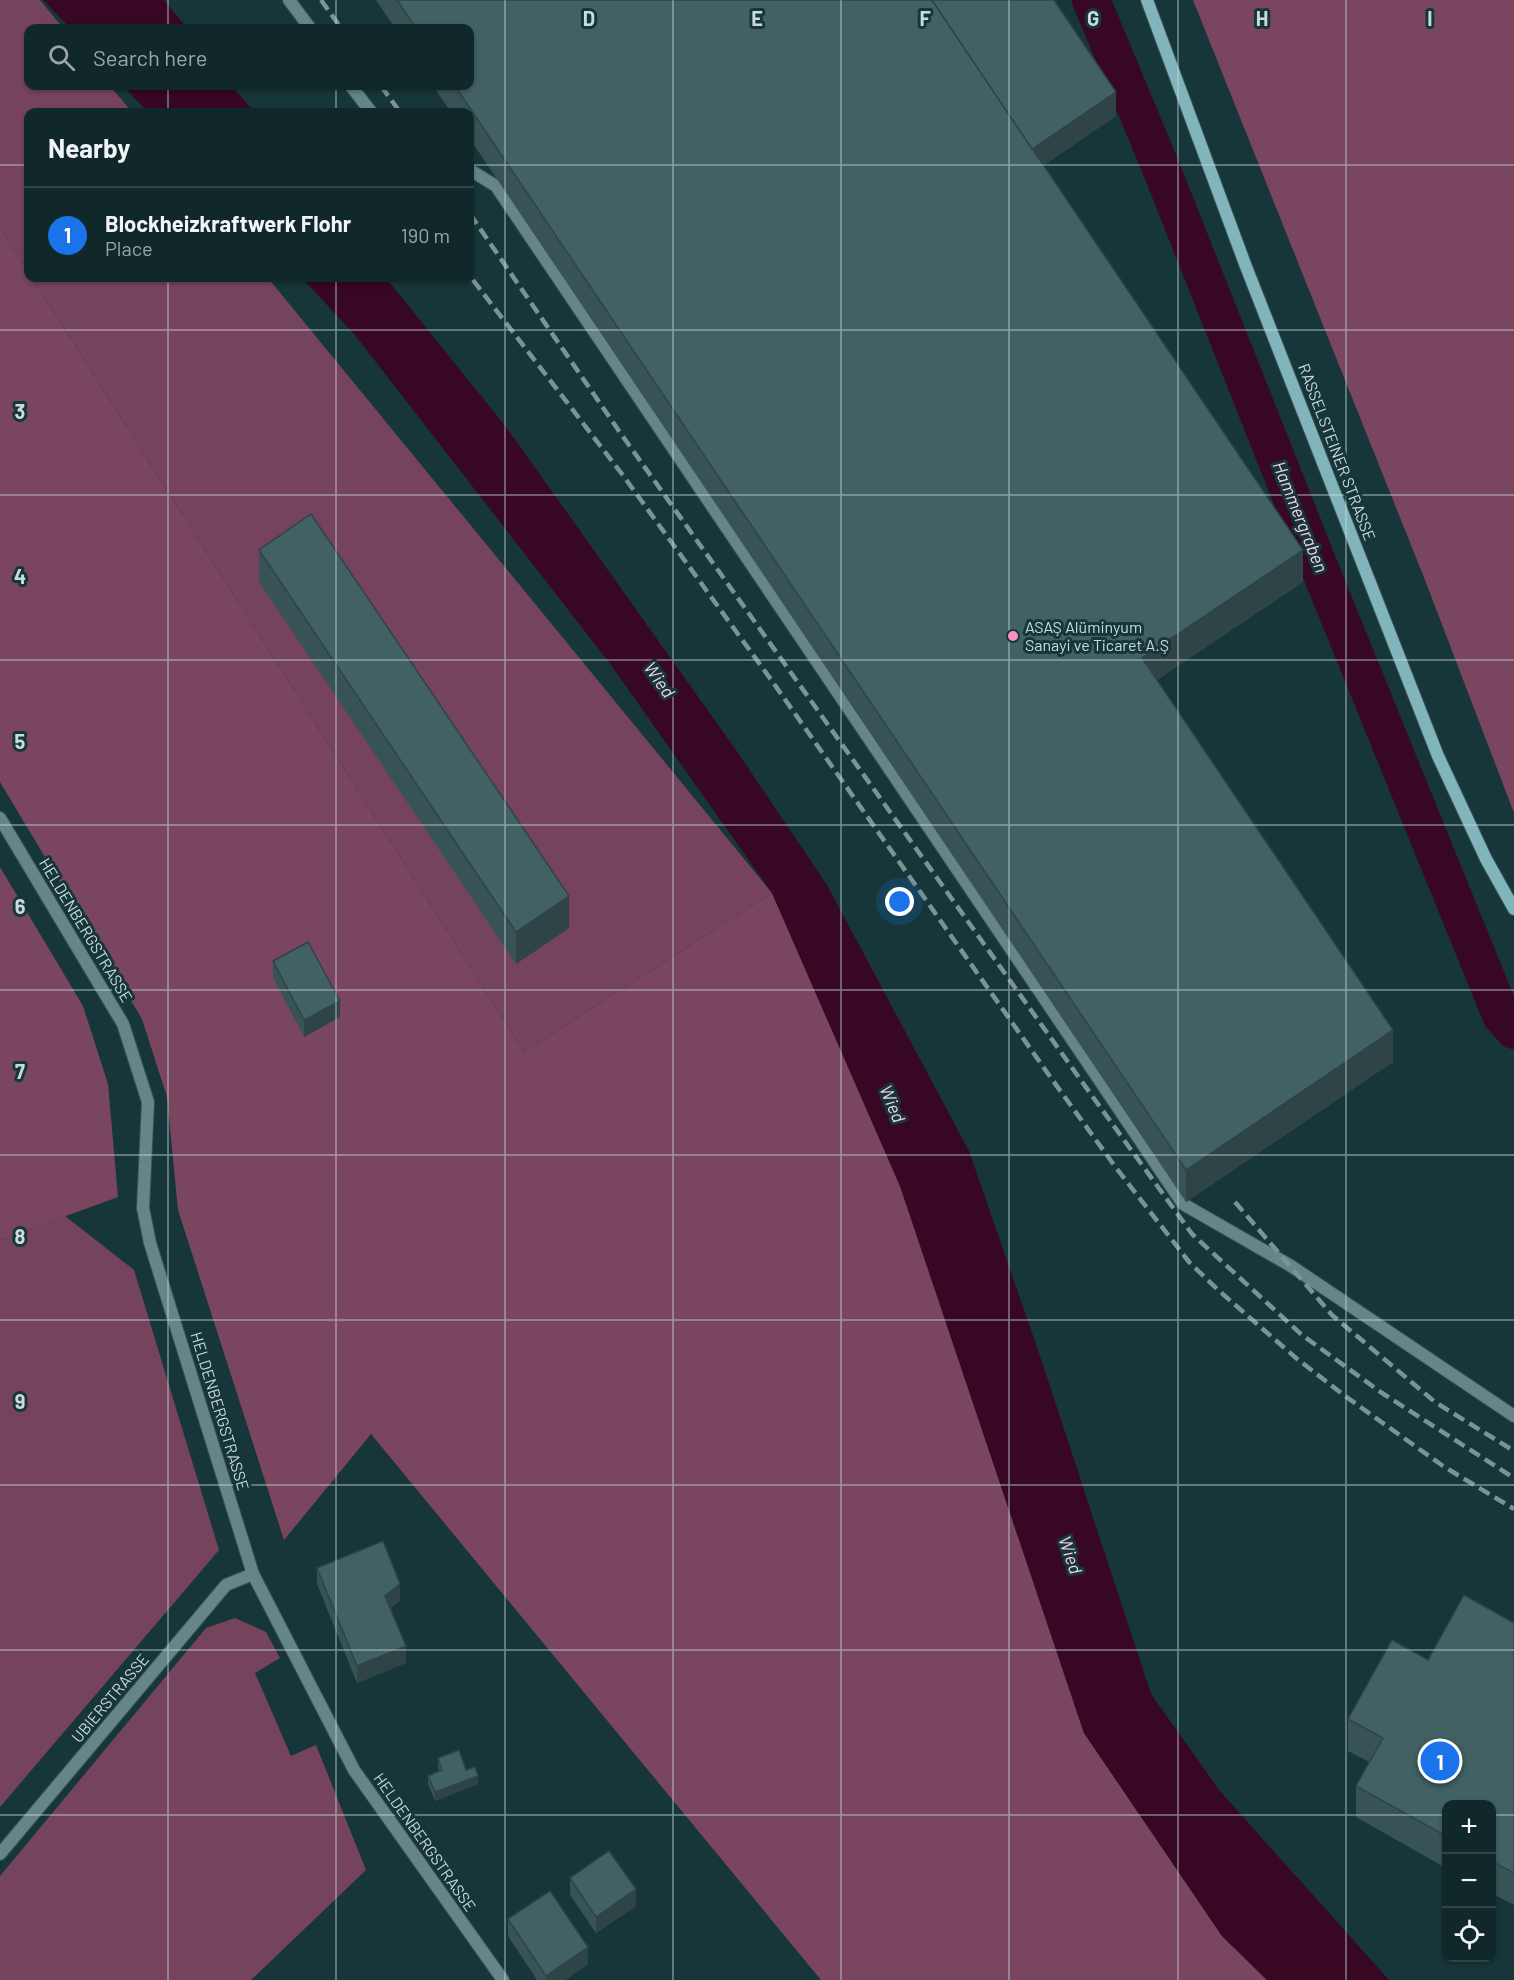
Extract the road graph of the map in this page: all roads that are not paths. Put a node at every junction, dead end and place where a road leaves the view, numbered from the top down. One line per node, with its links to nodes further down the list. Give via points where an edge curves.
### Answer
1 (289, 0): 3 (street)
2 (1147, 0): 8 (main road, RASSELSTEINER STRASSE, via 1245,264 1438,756)
3 (307, 24)
4 (354, 90): 5 (street)
5 (368, 108)
6 (474, 172): 9 (street, via 496,186 1183,1204 1291,1266)
7 (0, 819): 10 (street, HELDENBERGSTRASSE, via 123,1024 148,1102 143,1208 150,1243)
8 (1514, 909)
9 (1514, 1416)
10 (253, 1574): 11 (street, UBIERSTRASSE, via 226,1586); 12 (street, HELDENBERGSTRASSE, via 354,1770)
11 (0, 1854)
12 (503, 1980)

